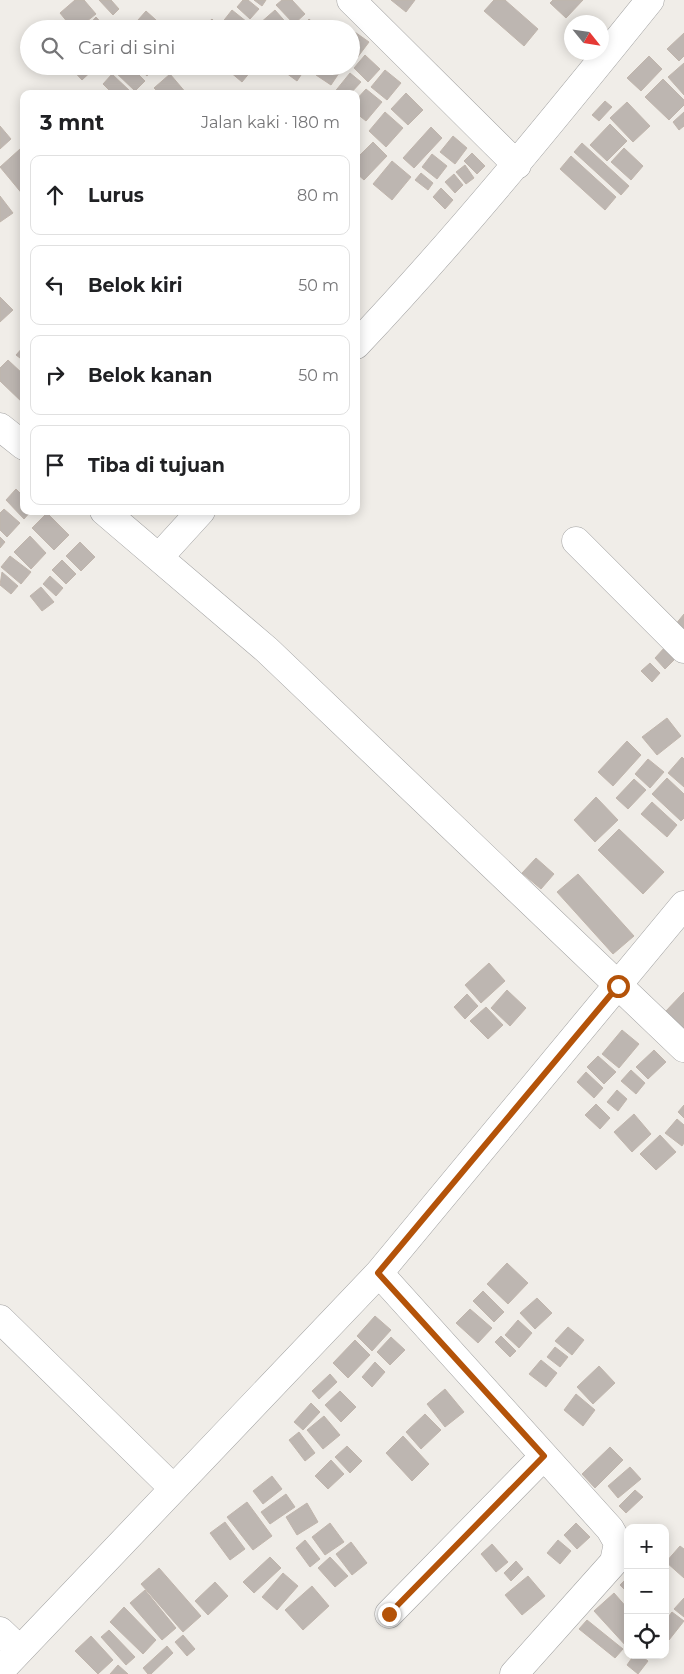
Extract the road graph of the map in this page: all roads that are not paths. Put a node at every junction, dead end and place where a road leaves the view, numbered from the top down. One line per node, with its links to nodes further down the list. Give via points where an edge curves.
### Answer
1 (351, 0): 3 (street)
2 (650, 0): 3 (street)
3 (517, 165): 4 (street, via 416,282)
4 (360, 341)
5 (0, 427): 6 (street)
6 (20, 443)
7 (109, 515): 10 (street)
8 (197, 515): 10 (street)
9 (576, 541): 11 (street)
10 (160, 556): 13 (street, via 267,650)
11 (684, 649)
12 (684, 905): 13 (street)
13 (618, 986): 14 (street); 15 (street)
14 (684, 1048)
15 (378, 1273): 17 (street); 18 (street)
16 (0, 1319): 18 (street)
17 (544, 1456): 19 (street); 23 (street, via 610,1528 618,1543 614,1562)
18 (173, 1488): 21 (street)
19 (389, 1614)
20 (0, 1631): 21 (street)
21 (20, 1650): 22 (street)
22 (0, 1671)
23 (514, 1674)

